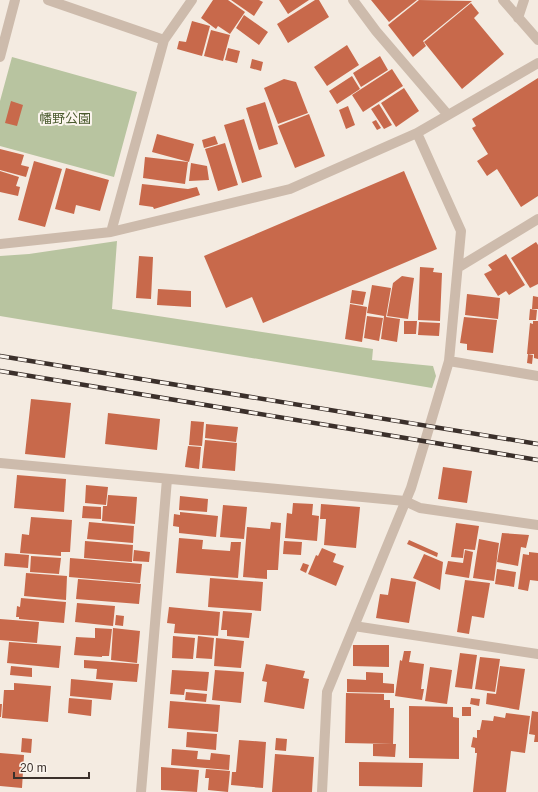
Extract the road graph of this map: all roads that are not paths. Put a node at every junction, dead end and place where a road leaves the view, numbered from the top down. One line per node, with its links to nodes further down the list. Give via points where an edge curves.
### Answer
1 (15, 0): 10 (street)
2 (48, 0): 8 (street)
3 (192, 0): 8 (street)
4 (353, 0): 12 (street, via 376,31)
5 (503, 0): 7 (street)
6 (524, 0): 7 (street)
7 (518, 18): 9 (street)
8 (164, 40): 15 (street)
9 (538, 40)
10 (0, 57)
11 (538, 63): 12 (street)
12 (448, 115): 13 (street)
13 (417, 132): 15 (street, via 290,188); 17 (street, via 461,231)
14 (538, 218): 17 (street)
15 (111, 232): 16 (street)
16 (0, 244)
17 (459, 267): 18 (street)
18 (450, 361): 19 (street); 22 (street)
19 (538, 376)
20 (0, 463): 21 (street)
21 (167, 479): 22 (street); 26 (street)
22 (405, 501): 23 (street, via 420,508); 24 (street)
23 (538, 525)
24 (354, 626): 25 (street); 27 (street, via 327,692)
25 (538, 654)
26 (141, 792)
27 (322, 792)

